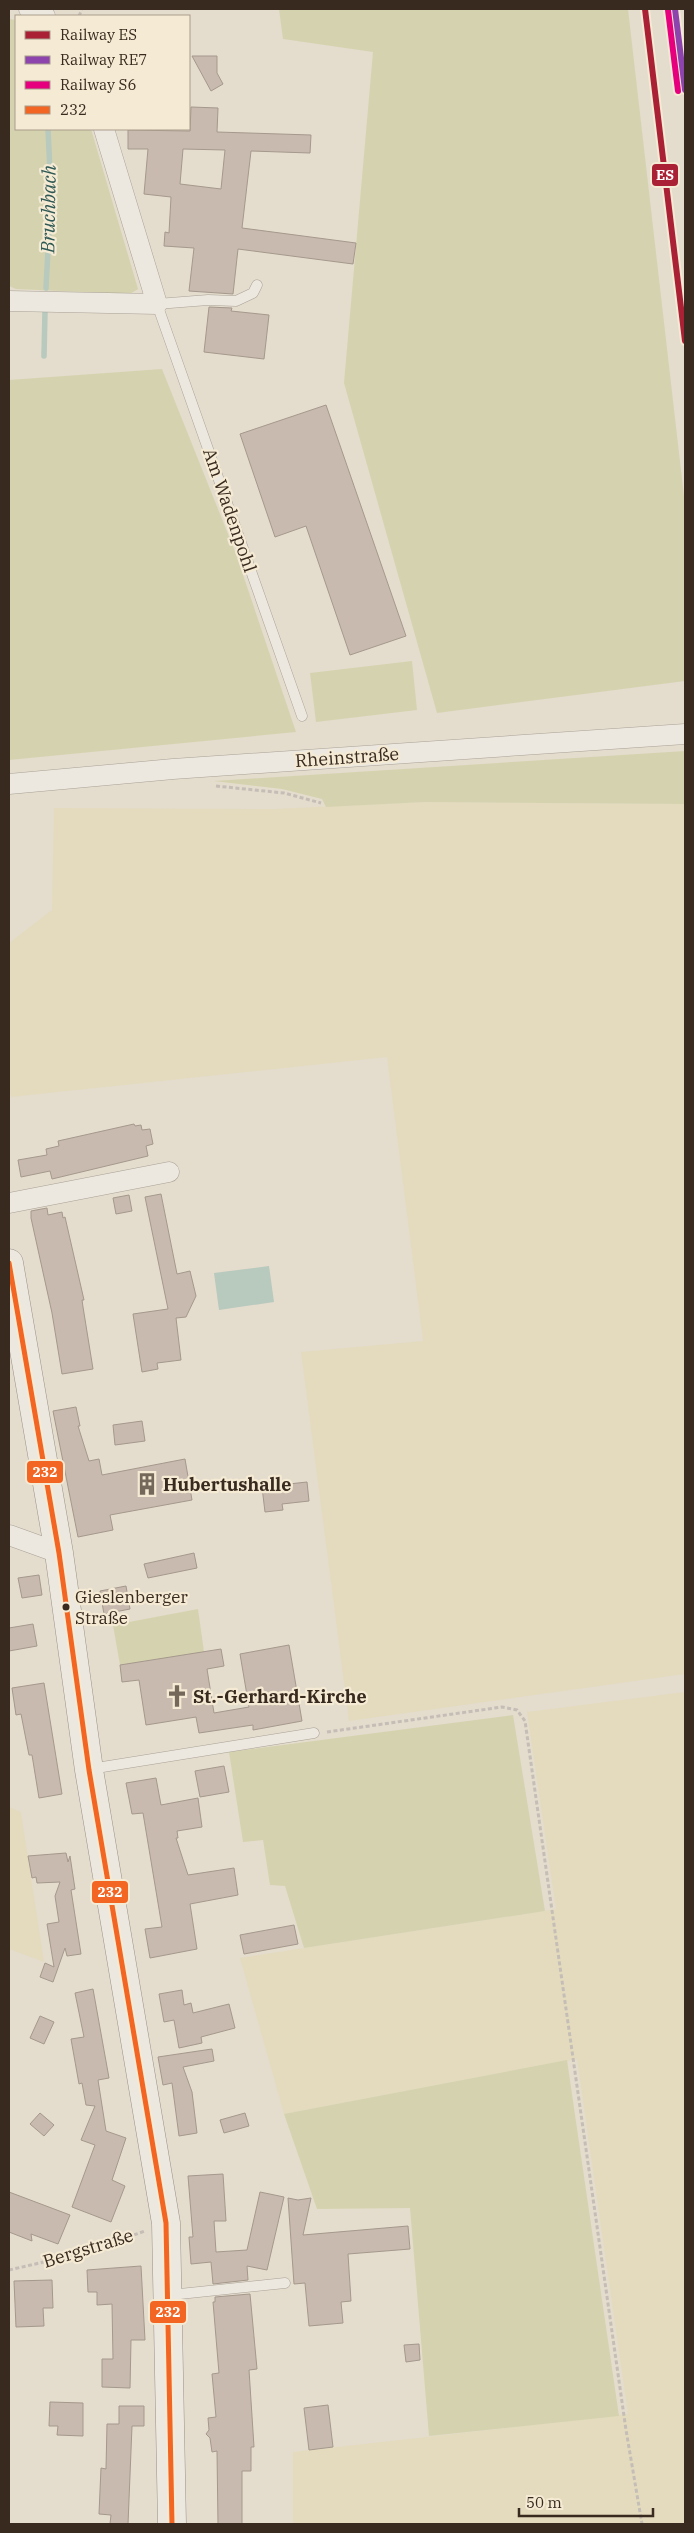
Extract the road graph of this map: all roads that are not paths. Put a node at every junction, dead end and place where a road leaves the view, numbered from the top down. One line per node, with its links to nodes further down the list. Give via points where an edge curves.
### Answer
1 (29, 9): 2 (street)
2 (43, 15)
3 (104, 130): 6 (street, Am Wadenpohl)
4 (258, 285): 6 (lane, via 253,293 236,301)
5 (9, 301): 6 (street)
6 (157, 304): 7 (lane, Am Wadenpohl)
7 (302, 716)
8 (685, 734): 9 (street, Rheinstraße, via 172,769)
9 (9, 784)
10 (169, 1172): 11 (street)
11 (9, 1203)
12 (9, 1263): 14 (main road)
13 (9, 1535): 14 (street)
14 (59, 1553): 16 (main road)
15 (314, 1733): 16 (lane)
16 (89, 1770): 18 (main road, via 166,2223)
17 (285, 2283): 18 (lane)
18 (167, 2295): 19 (main road)
19 (172, 2524)

